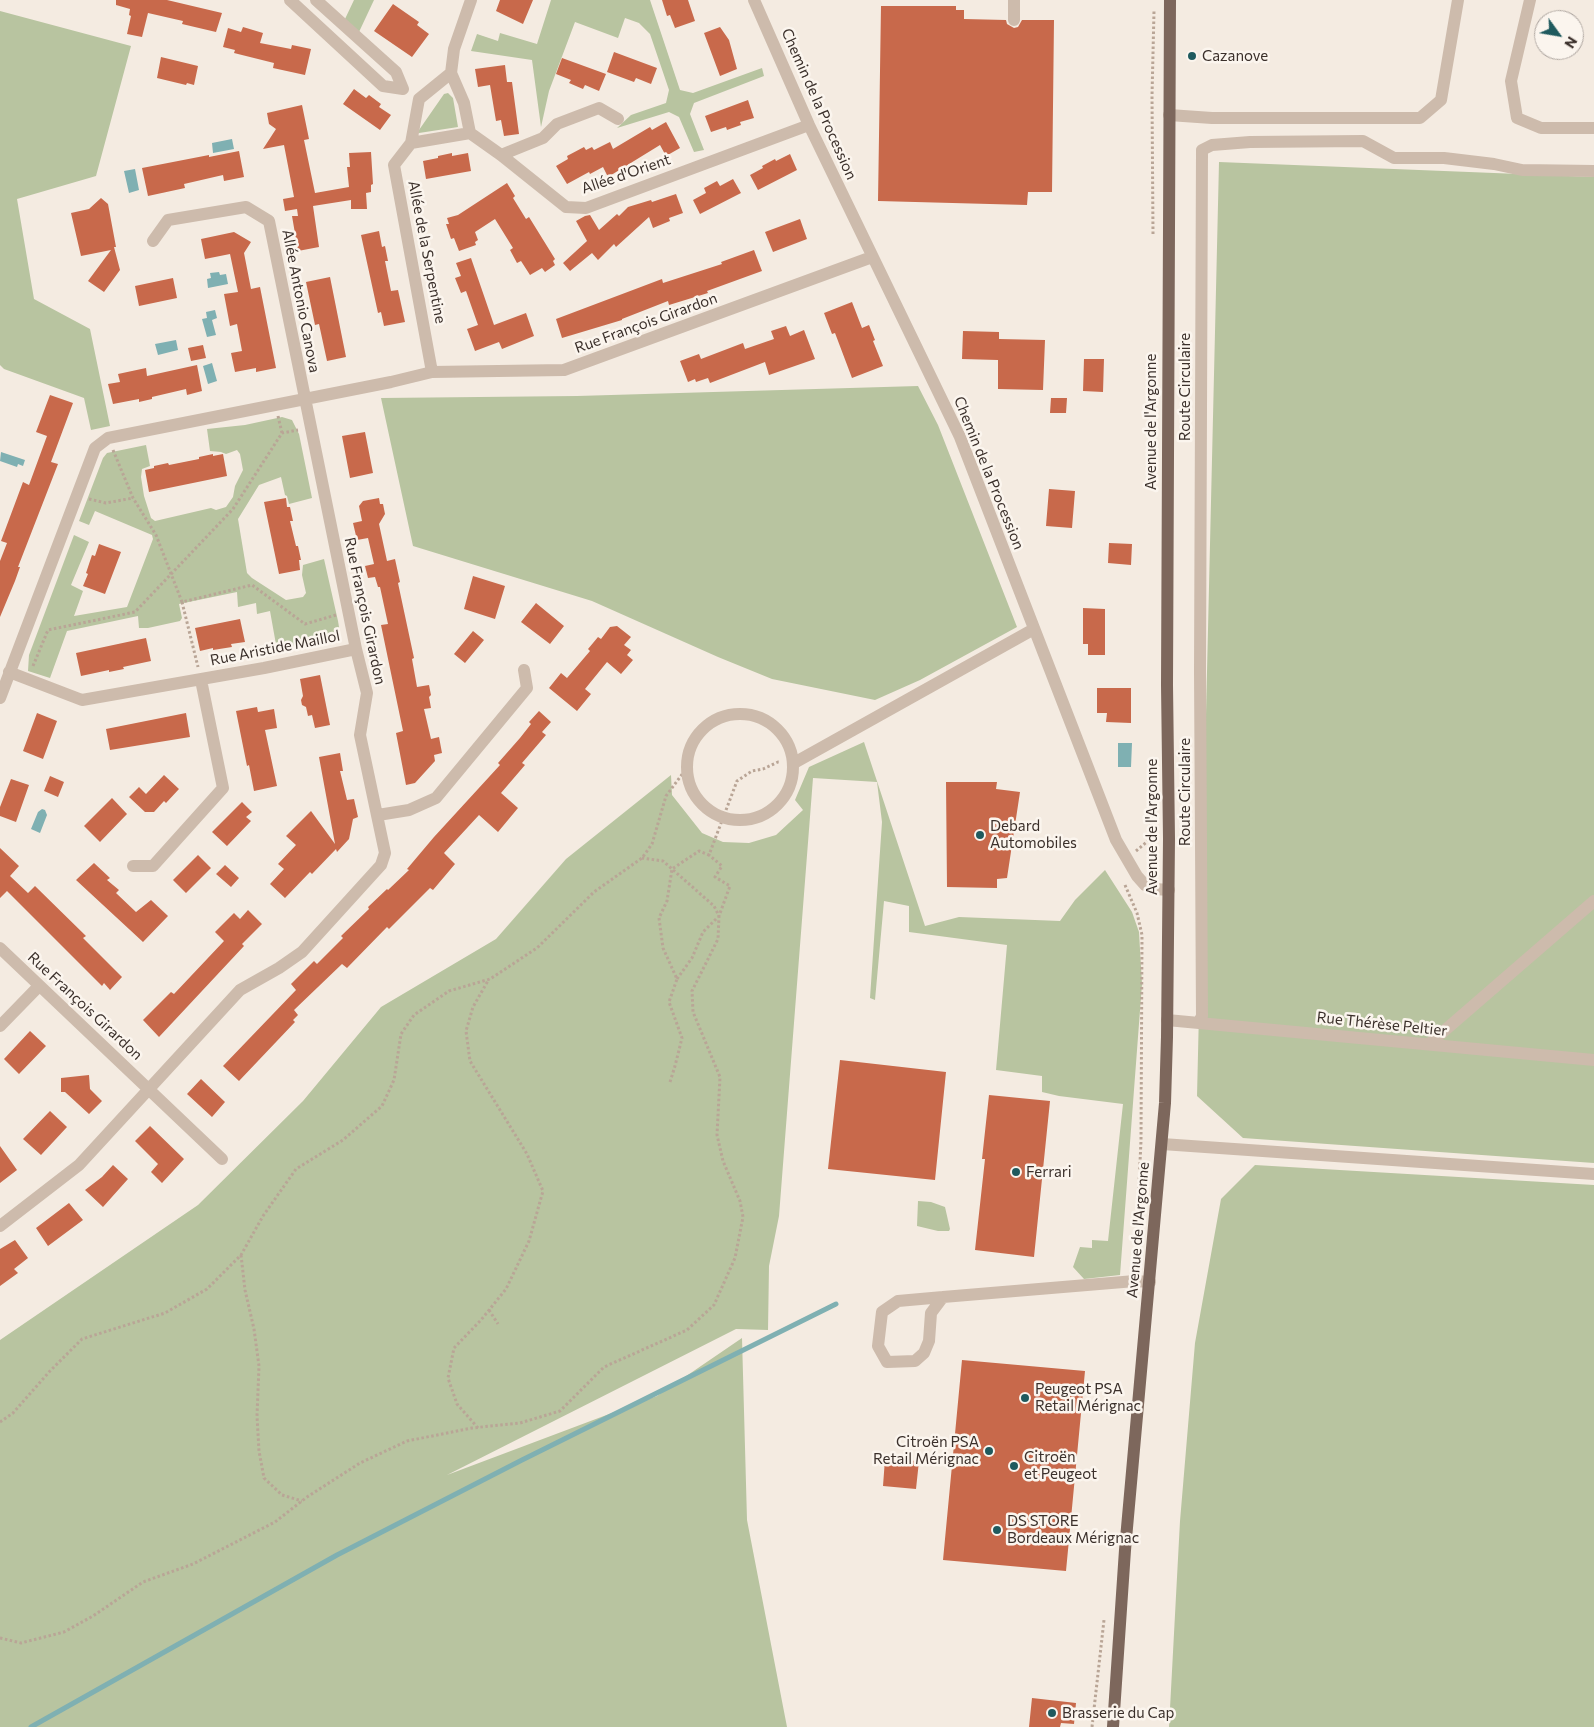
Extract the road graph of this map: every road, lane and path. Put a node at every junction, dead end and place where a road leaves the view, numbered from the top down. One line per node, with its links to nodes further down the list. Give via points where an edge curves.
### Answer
1 (290, 0): 12 (street, via 383,86)
2 (316, 0): 12 (street, via 396,72)
3 (471, 0): 11 (street, via 454,50)
4 (754, 0): 16 (street, Chemin de la Procession)
5 (1014, 0): 10 (street)
6 (1170, 0): 14 (main road, Avenue de l'Argonne)
7 (1458, 0): 14 (street, via 1441,100 1420,118)
8 (1530, 0): 17 (street, via 1511,81 1517,118 1541,128)
9 (1154, 10): 22 (path)
10 (1014, 20)
11 (451, 73): 13 (street); 18 (street, via 464,103)
12 (404, 90): 13 (street)
13 (419, 98): 19 (street)
14 (1169, 115): 52 (main road, Avenue de l'Argonne)
15 (618, 119): 20 (street, via 599,108 557,124 543,138)
16 (809, 125): 20 (street, Allée d'Orient, via 586,208 566,207); 24 (street, Chemin de la Procession)
17 (1594, 128)
18 (470, 133): 19 (street); 20 (street, Allée d'Orient)
19 (410, 143): 25 (street, Allée de la Serpentine, via 394,165)
20 (501, 155)
21 (1594, 170): 60 (street, Route Circulaire, via 1522,170 1444,158 1394,158 1363,141 1250,142 1212,145 1202,150 1202,1016)
22 (1153, 236)
23 (153, 241): 26 (street, Allée Antonio Canova, via 168,220 246,207 268,221)
24 (872, 257): 25 (street, Rue François Girardon, via 564,370); 34 (street, Chemin de la Procession, via 960,437)
25 (432, 372): 26 (street, Rue François Girardon)
26 (304, 398): 27 (street, Rue François Girardon); 28 (street, Rue François Girardon)
27 (311, 428): 31 (path, via 282,433 233,509); 33 (street, Rue François Girardon)
28 (108, 438): 29 (street, via 94,448); 30 (path)
29 (76, 496): 30 (path, via 106,502); 37 (street)
30 (133, 498): 31 (path, via 156,535)
31 (172, 573): 32 (path); 39 (path, via 134,612 48,630)
32 (182, 602): 33 (path, via 252,585 305,624); 38 (path)
33 (348, 612): 35 (street, Rue François Girardon)
34 (1034, 630): 41 (street); 48 (street, Chemin de la Procession)
35 (356, 649): 38 (street, Rue Aristide Maillol); 44 (street, Rue François Girardon, via 367,693 360,735)
36 (524, 670): 44 (street, via 527,688 436,798 409,810)
37 (9, 672): 39 (street, Rue Aristide Maillol); 40 (street)
38 (201, 680): 39 (street, Rue Aristide Maillol, via 82,700); 49 (street, Rue Aristide Maillol, via 223,788 153,866)
39 (28, 681)
40 (0, 698)
41 (794, 763): 42 (street, via 789,745 779,730 764,719 747,714 728,715 711,722 698,735 689,751); 45 (path, via 778,762 752,771 737,781); 45 (street, via 786,796 774,809 760,818 743,821)
42 (686, 769): 45 (street, via 698,801); 47 (path, via 666,796 652,844)
43 (1153, 794): 48 (path, via 1149,840)
44 (378, 815): 65 (street, Rue François Girardon, via 384,853 376,871 302,952 240,990)
45 (723, 818): 46 (path)
46 (709, 855): 50 (path, via 698,851); 54 (path, via 722,866 715,877 730,886)
47 (642, 858): 50 (path, via 663,861); 56 (path, via 594,892 537,948)
48 (1126, 859): 52 (street, Chemin de la Procession, via 1145,885)
49 (133, 866)
50 (672, 869): 54 (path, via 714,906); 57 (path, via 667,901 659,918 663,948)
51 (1122, 879): 69 (path, via 1137,913 1142,935)
52 (1169, 890): 59 (main road, Avenue de l'Argonne)
53 (1594, 901): 62 (street)
54 (719, 916): 57 (path, via 704,932 692,958); 77 (path, via 718,939 692,991 693,1012 720,1077 717,1135 743,1217 735,1258 714,1306 687,1330 604,1367 560,1411 520,1423)
55 (0, 948): 58 (street, Rue François Girardon)
56 (490, 979): 71 (path, via 449,991 414,1014 400,1034 394,1080 382,1106 343,1140 296,1169); 74 (path, via 473,1007 466,1031 470,1061 527,1154 543,1191 529,1241 506,1290)
57 (677, 979): 64 (path, via 669,1002 682,1038)
58 (39, 986): 61 (street); 65 (street, Rue François Girardon)
59 (1168, 1020): 60 (street, Rue Thérèse Peltier); 66 (main road, Avenue de l'Argonne)
60 (1199, 1022): 62 (street, Rue Thérèse Peltier)
61 (0, 1026)
62 (1428, 1044): 63 (street, Rue Thérèse Peltier)
63 (1594, 1060)
64 (670, 1082)
65 (148, 1088): 67 (street, Rue François Girardon); 70 (street, via 79,1165)
66 (1162, 1144): 68 (street); 72 (main road, Avenue de l'Argonne)
67 (222, 1159)
68 (1594, 1174)
69 (1140, 1220)
70 (0, 1226)
71 (241, 1254): 76 (path, via 207,1289 165,1313 82,1340 50,1370 13,1413); 78 (path, via 259,1366 256,1416 264,1478 282,1495)
72 (1150, 1282): 73 (street); 80 (main road, Avenue de l'Argonne)
73 (943, 1297): 73 (street, via 898,1301 882,1312 878,1346 887,1362 916,1361 924,1353 929,1341 931,1313)
74 (490, 1310): 75 (path); 77 (path, via 454,1348 448,1378 457,1404)
75 (498, 1324)
76 (0, 1422)
77 (478, 1428): 78 (path, via 407,1442 360,1463)
78 (302, 1501): 79 (path, via 274,1522 202,1560 143,1582 64,1632 21,1643)
79 (0, 1638)
80 (1118, 1651): 81 (main road, Avenue de l'Argonne); 82 (main road, Avenue de l'Argonne)
81 (1116, 1694): 83 (main road, Avenue de l'Argonne); 84 (main road)
82 (1106, 1727)
83 (1113, 1727)
84 (1118, 1727)

